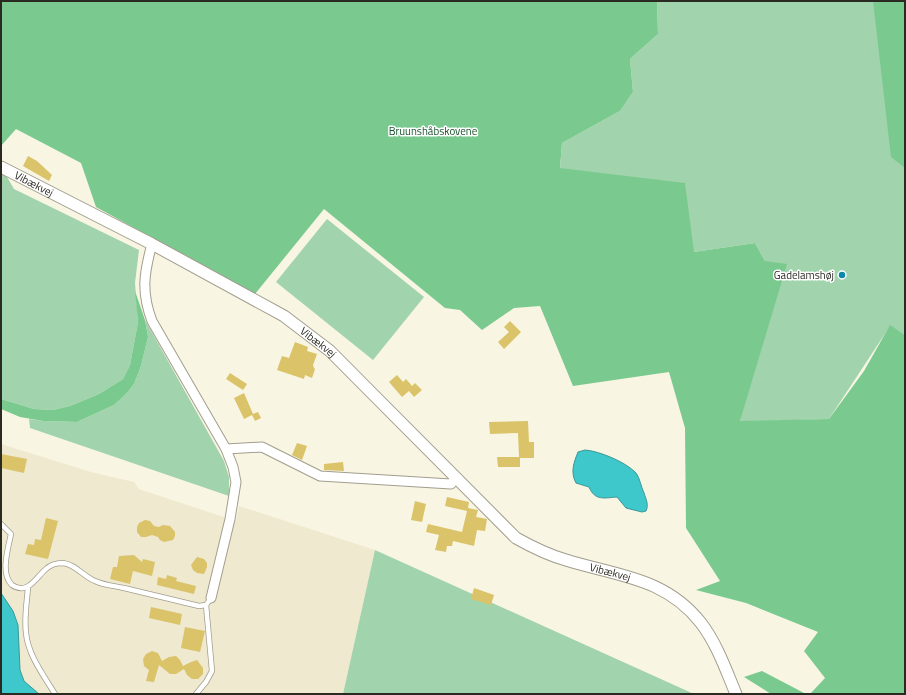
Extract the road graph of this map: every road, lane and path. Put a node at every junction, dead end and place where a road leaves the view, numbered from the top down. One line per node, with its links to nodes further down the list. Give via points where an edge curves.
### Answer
1 (1, 167): 2 (street, Vibækvej)
2 (152, 244): 3 (street, via 144,279 147,308); 4 (street, Vibækvej, via 284,316 325,347)
3 (226, 449): 4 (street, via 262,447 320,476 451,484); 7 (street, via 236,482 230,519)
4 (456, 478): 10 (street, Vibækvej, via 516,538 542,552 649,583 686,607 713,643)
5 (1, 524): 6 (lane, via 11,534 4,573 13,586)
6 (28, 587): 7 (lane, via 47,568 65,563 95,582 199,606); 8 (lane, via 26,634 30,649)
7 (208, 602): 9 (lane, via 212,671)
8 (55, 694)
9 (196, 694)
10 (736, 694)

